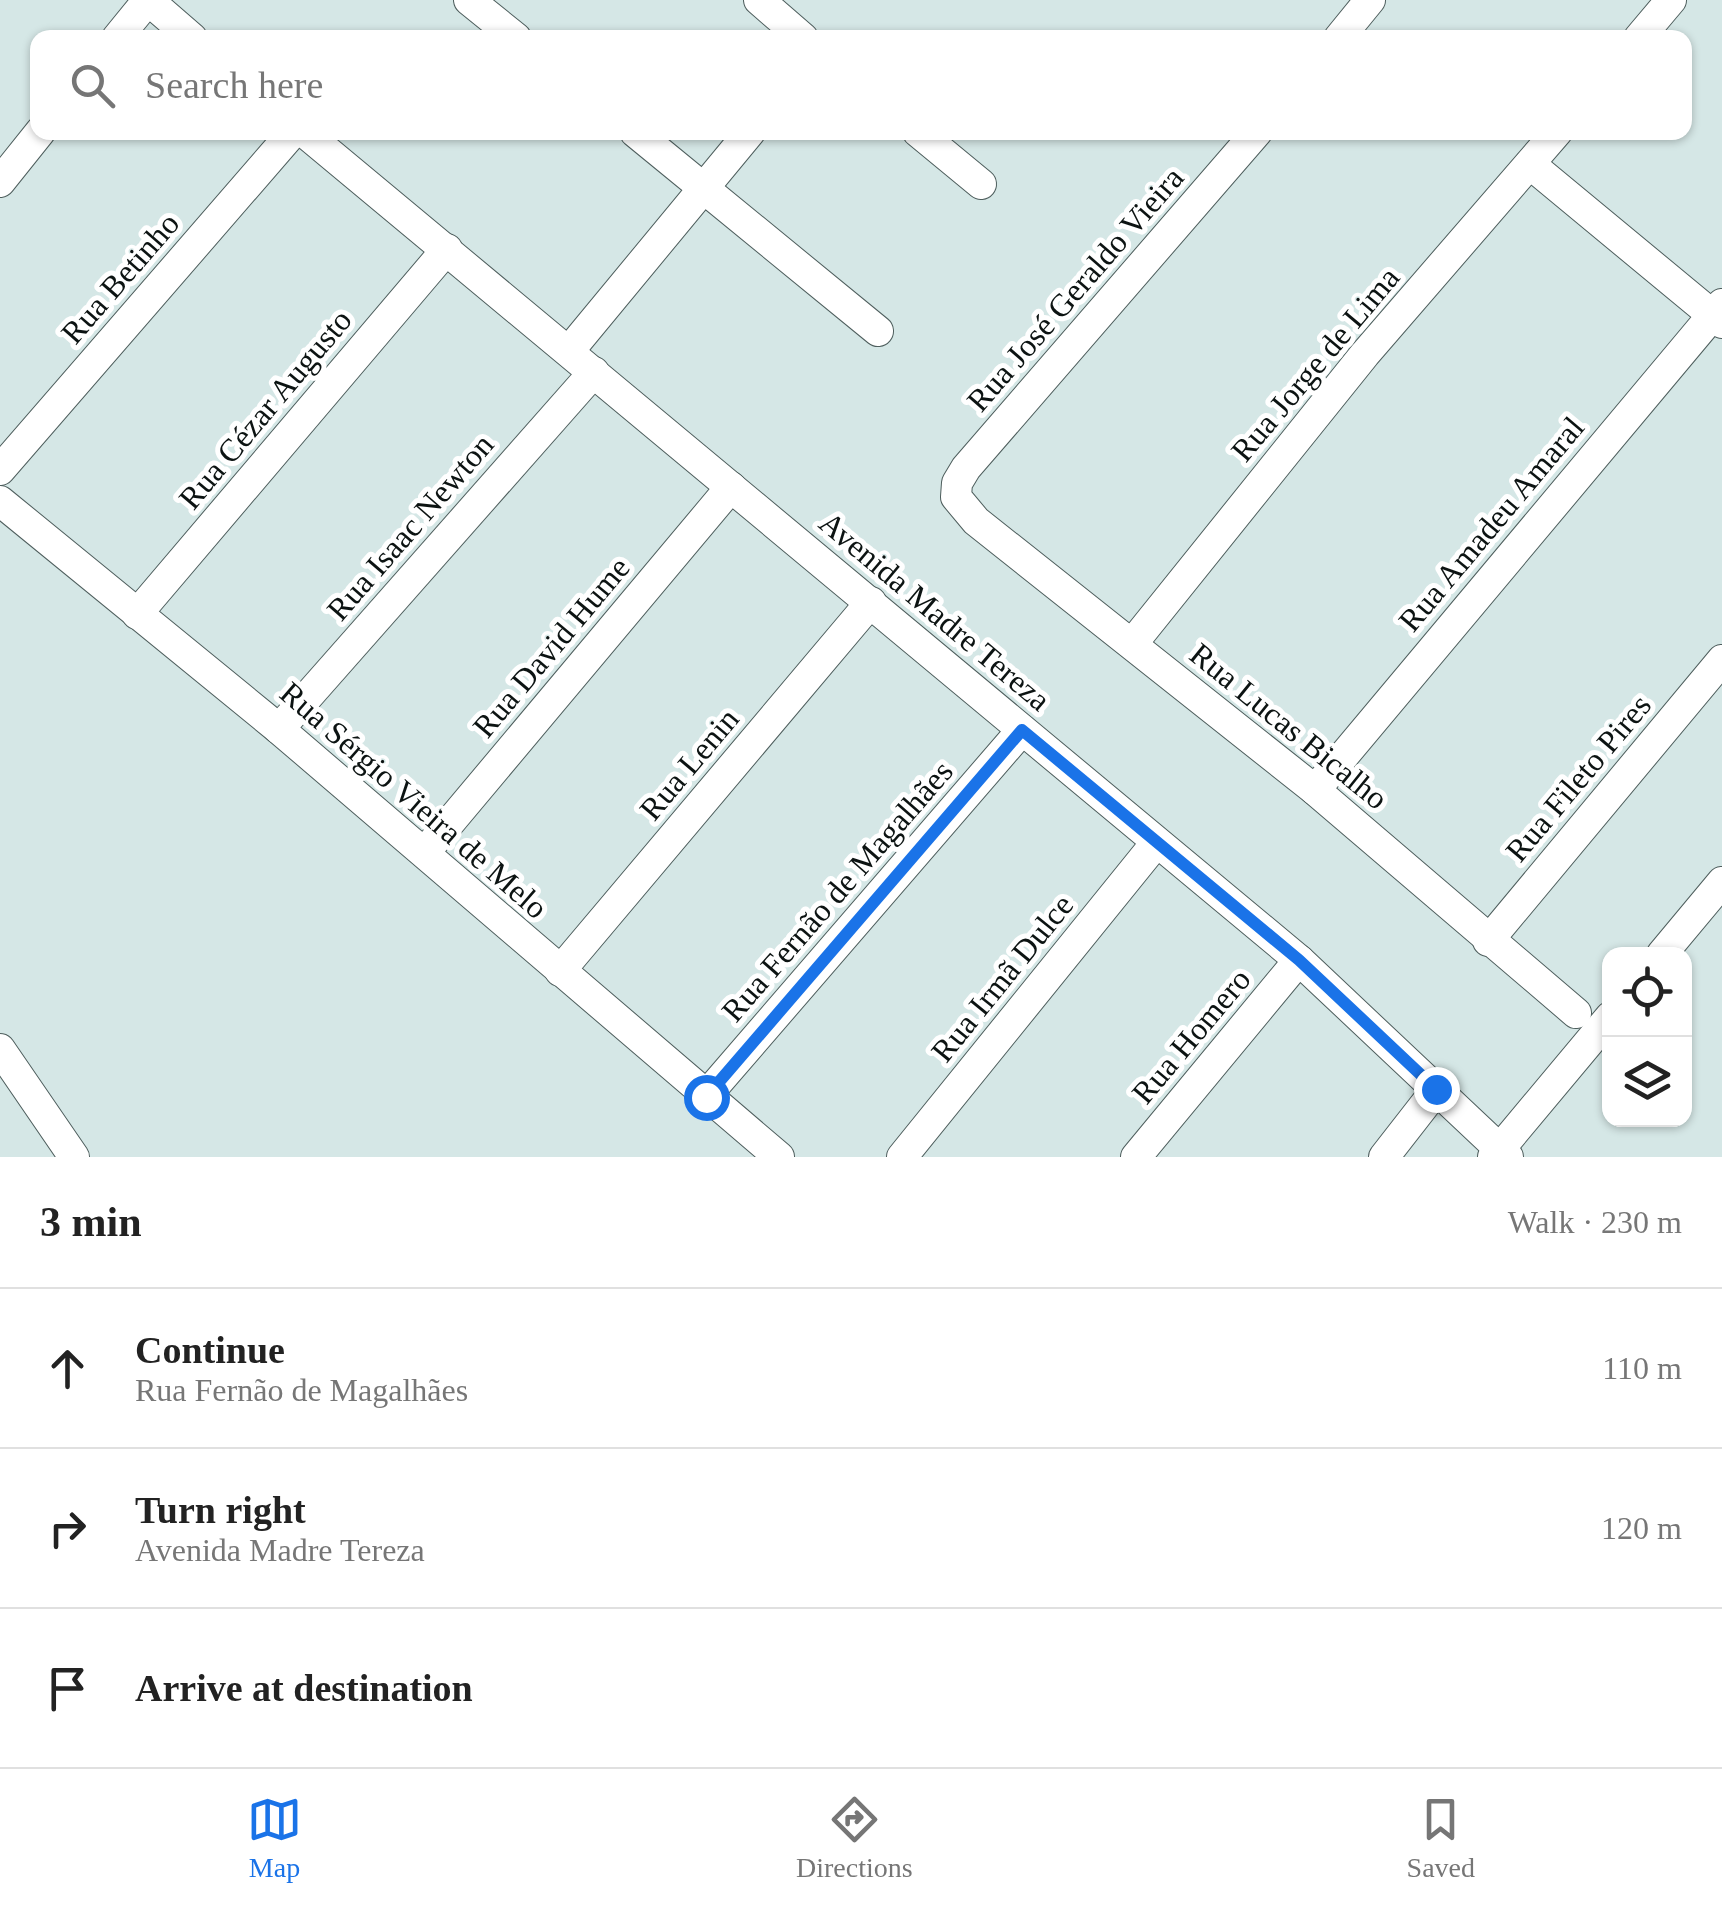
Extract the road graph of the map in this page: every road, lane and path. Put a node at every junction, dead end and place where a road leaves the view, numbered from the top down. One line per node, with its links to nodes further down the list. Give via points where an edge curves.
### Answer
1 (148, 0): 5 (street); 6 (street)
2 (470, 0): 7 (street)
3 (759, 0): 8 (street)
4 (1671, 0): 9 (street)
5 (124, 30)
6 (183, 30)
7 (506, 30)
8 (793, 30)
9 (1646, 30)
10 (34, 140): 19 (street)
11 (286, 140): 27 (street, Rua Betinho)
12 (314, 140): 22 (street, Avenida Madre Tereza)
13 (645, 140): 21 (street)
14 (743, 140): 21 (street)
15 (928, 140): 20 (street)
16 (1249, 140): 29 (street, Rua José Geraldo Vieira, via 966,468)
17 (1550, 140): 18 (street, Rua Jorge de Lima)
18 (1530, 164): 23 (street); 33 (street, Rua Jorge de Lima, via 1365,354)
19 (0, 182)
20 (981, 184)
21 (703, 186): 24 (street); 25 (street)
22 (447, 249): 25 (street, Avenida Madre Tereza); 32 (street, Rua Cézar Augusto)
23 (1719, 314): 37 (street, Rua Amadeu Amaral)
24 (878, 331)
25 (570, 351): 26 (street, Avenida Madre Tereza)
26 (594, 372): 28 (street, Avenida Madre Tereza); 35 (street, Rua Isaac Newton)
27 (0, 470)
28 (731, 486): 31 (street, Avenida Madre Tereza); 39 (street, Rua David Hume)
29 (956, 497): 33 (street, Rua Lucas Bicalho, via 976,521)
30 (0, 501): 32 (street, Rua Sérgio Vieira de Melo)
31 (871, 602): 36 (street, Avenida Madre Tereza); 45 (street, Rua Lenin)
32 (137, 614): 35 (street, Rua Sérgio Vieira de Melo)
33 (1132, 644): 37 (street, Rua Lucas Bicalho)
34 (1722, 660): 42 (street, Rua Fileto Pires)
35 (279, 729): 39 (street, Rua Sérgio Vieira de Melo)
36 (1022, 730): 38 (street, Avenida Madre Tereza); 50 (street, Rua Fernão de Magalhães)
37 (1315, 790): 42 (street, Rua Lucas Bicalho)
38 (1156, 844): 44 (street, Avenida Madre Tereza); 54 (street, Rua Irmã Dulce)
39 (425, 852): 45 (street, Rua Sérgio Vieira de Melo)
40 (1722, 882): 41 (street)
41 (1712, 915): 43 (street)
42 (1488, 940): 46 (street, Rua Lucas Bicalho)
43 (1671, 947)
44 (1299, 960): 49 (street, Avenida Madre Tereza); 55 (street, Rua Homero)
45 (560, 972): 50 (street, Rua Sérgio Vieira de Melo)
46 (1576, 1013)
47 (1602, 1027): 51 (street)
48 (0, 1050): 52 (street)
49 (1436, 1089): 51 (street, Avenida Madre Tereza); 56 (street)
50 (706, 1097): 53 (street, Rua Sérgio Vieira de Melo)
51 (1500, 1155)
52 (74, 1157)
53 (779, 1157)
54 (902, 1157)
55 (1136, 1157)
56 (1384, 1157)

